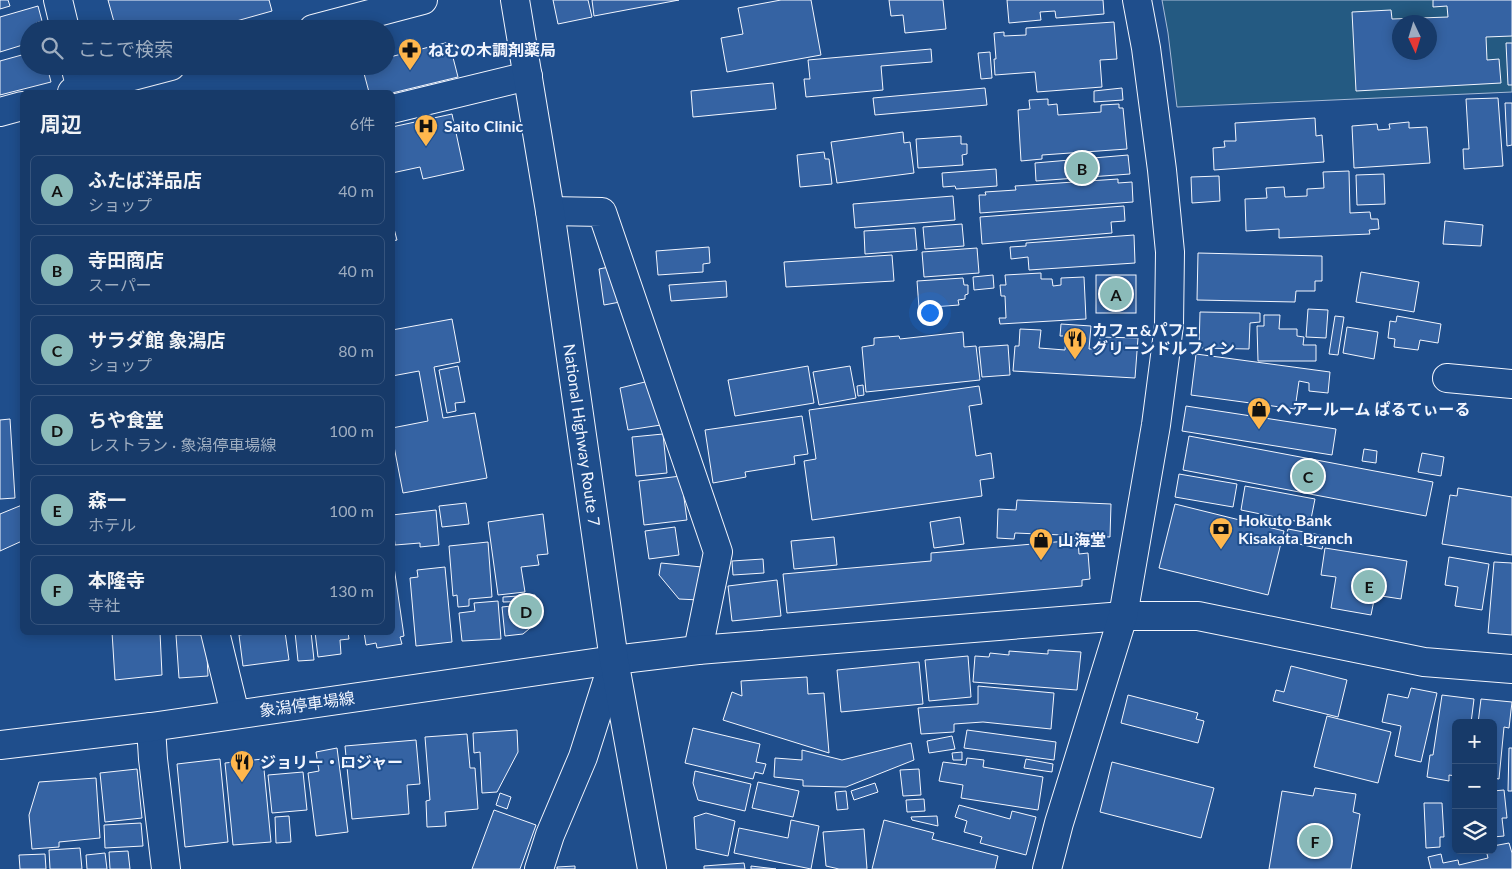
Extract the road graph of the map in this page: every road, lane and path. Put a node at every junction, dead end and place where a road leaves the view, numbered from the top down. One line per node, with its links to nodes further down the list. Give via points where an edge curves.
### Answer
1 (58, 0): 5 (main road)
2 (423, 0): 6 (main road)
3 (515, 0): 8 (main road, National Highway Route 7)
4 (1137, 0): 16 (main road, via 1162,170 1170,252 1169,316 1156,425)
5 (63, 20)
6 (347, 20)
7 (127, 75): 9 (main road)
8 (528, 76): 11 (main road); 13 (main road, National Highway Route 7)
9 (78, 85)
10 (20, 107): 12 (main road)
11 (395, 109)
12 (0, 112)
13 (550, 211): 18 (main road, via 602,212 718,552); 19 (main road, National Highway Route 7)
14 (1448, 378): 15 (main road)
15 (1512, 384)
16 (1123, 616): 18 (main road, 象潟停車場線); 20 (main road, 象潟停車場線, via 1198,616 1424,662); 27 (main road, via 1059,823)
17 (216, 635): 21 (main road)
18 (698, 650): 19 (main road, 象潟停車場線)
19 (614, 660): 21 (main road, 象潟停車場線); 25 (main road, via 583,757); 26 (main road, National Highway Route 7)
20 (1512, 669)
21 (235, 714): 22 (main road, 象潟停車場線)
22 (151, 727): 23 (main road, 象潟停車場線); 24 (main road)
23 (0, 745)
24 (166, 869)
25 (539, 869)
26 (652, 869)
27 (1048, 869)

